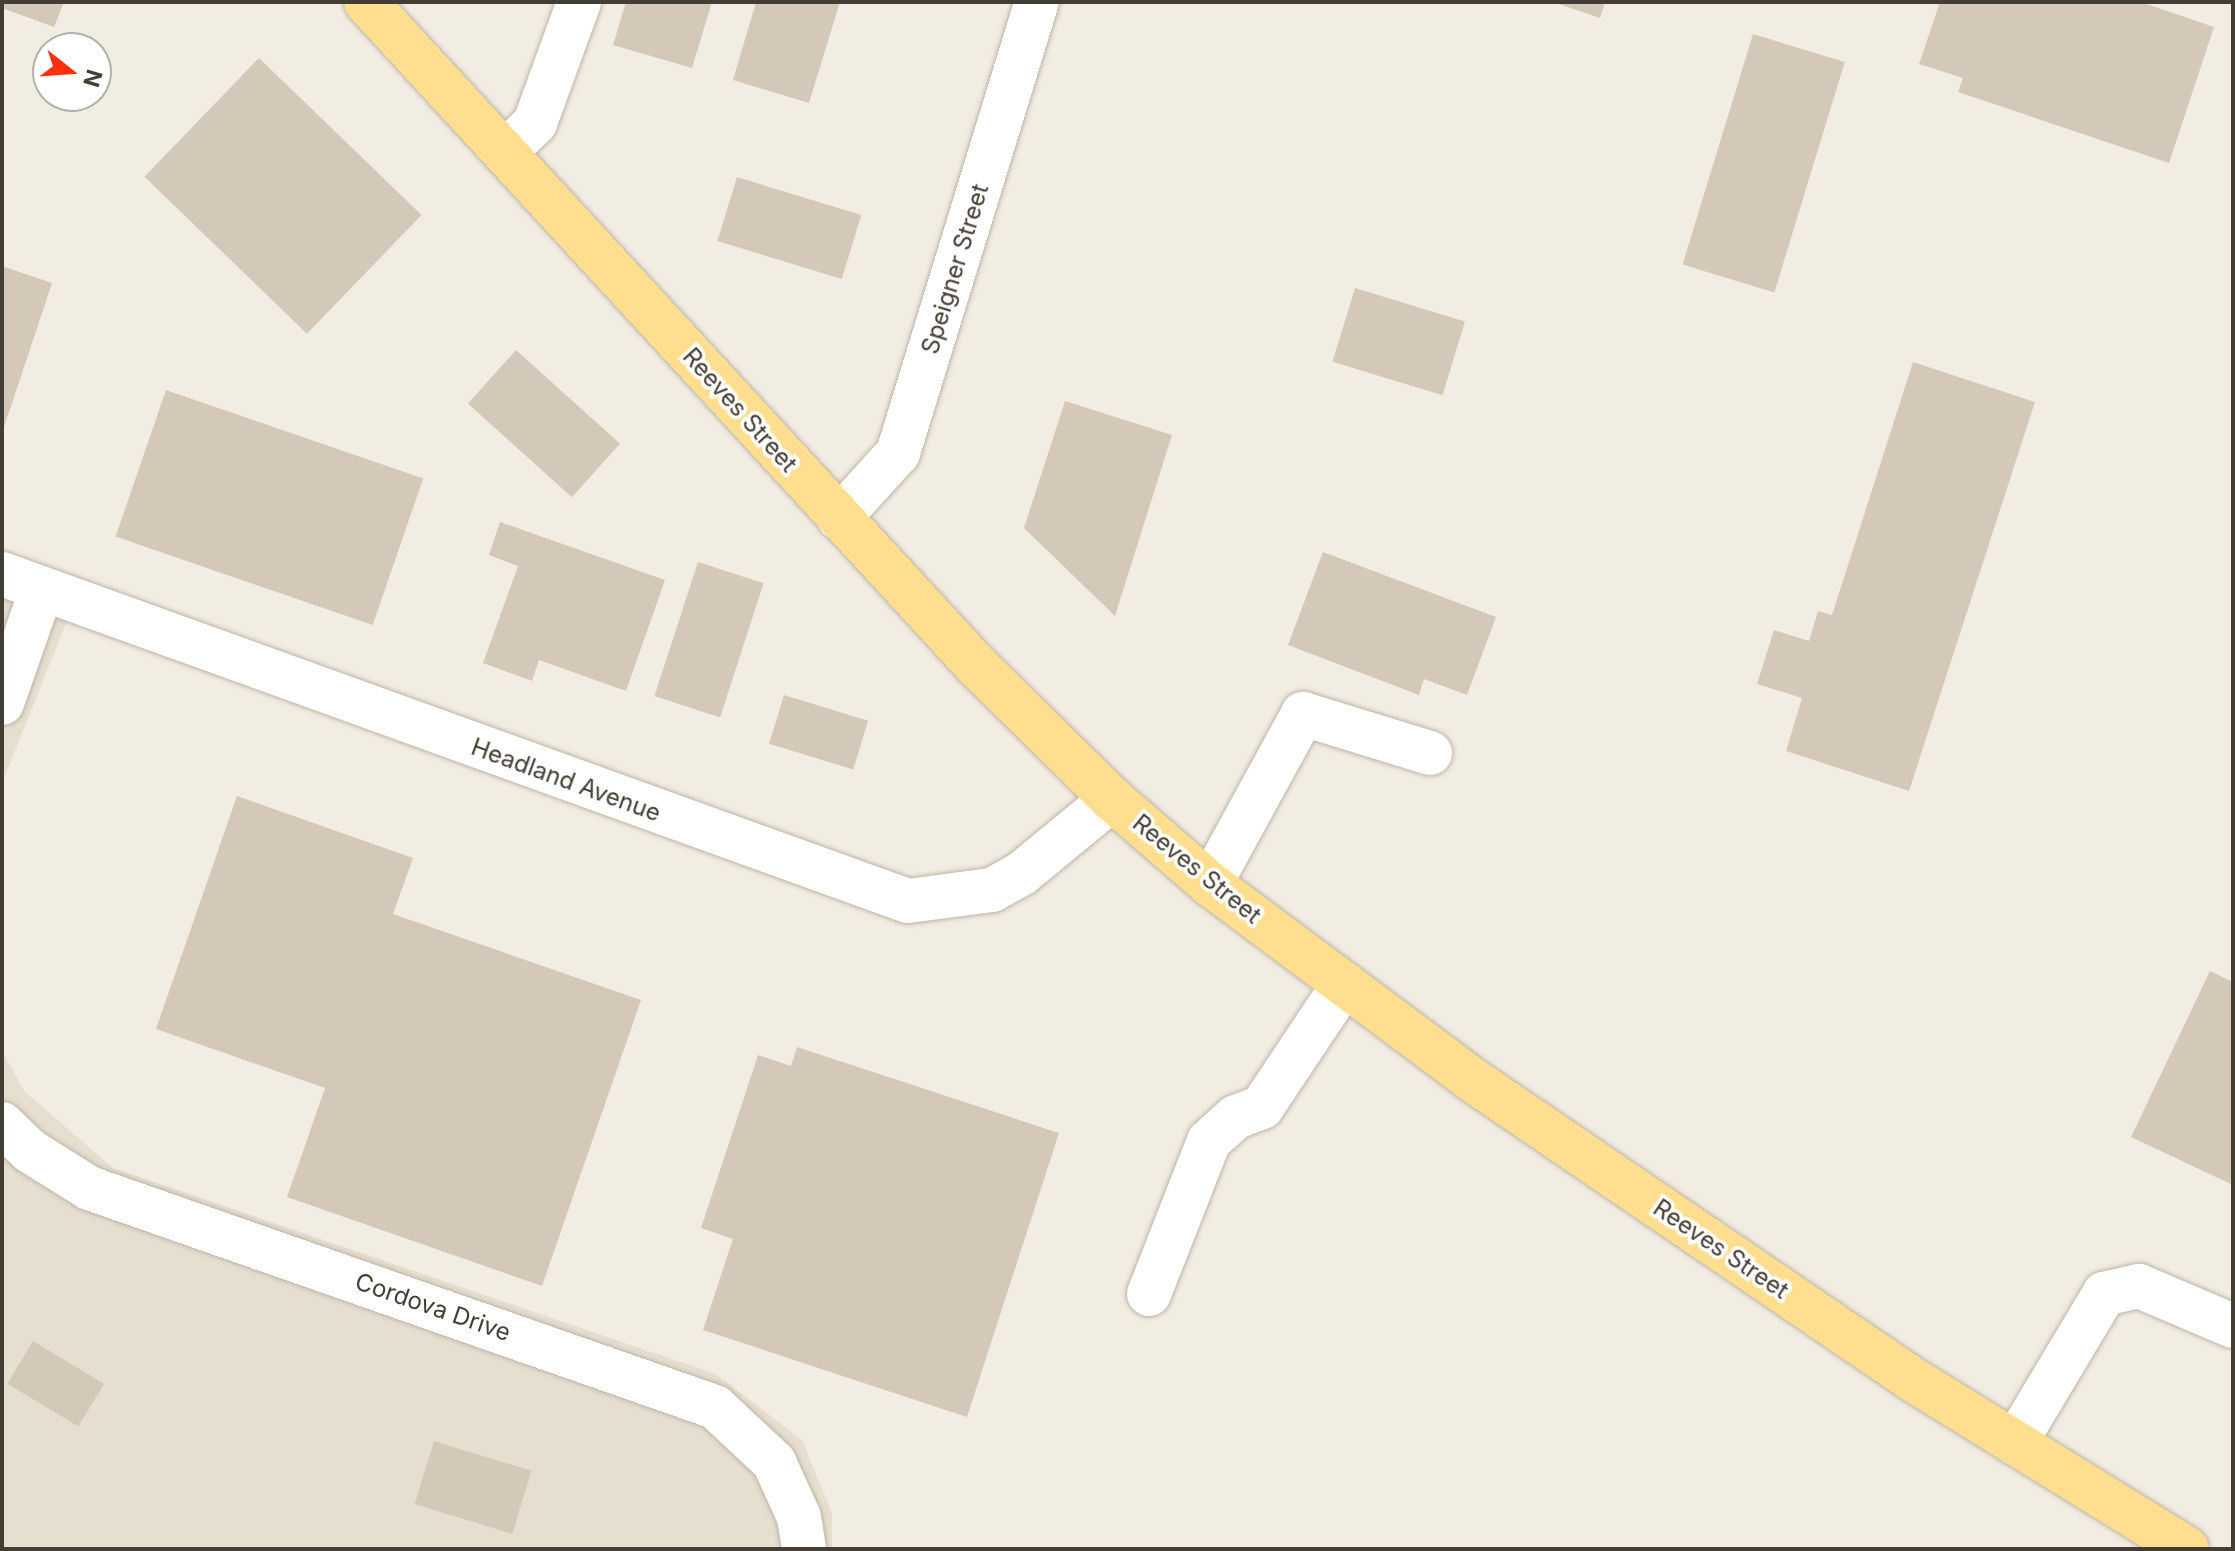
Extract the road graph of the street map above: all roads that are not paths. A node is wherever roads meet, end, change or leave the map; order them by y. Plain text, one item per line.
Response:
1 (366, 2) edge
2 (579, 2) edge
3 (1037, 2) edge
4 (505, 152) junction
5 (839, 518) junction
6 (22, 582) edge
7 (2, 703) edge
8 (1430, 753) dead end
9 (1112, 799) junction
10 (1210, 884) junction
11 (1344, 984) junction
12 (2, 1124) edge
13 (1149, 1294) dead end
14 (2233, 1326) edge
15 (2015, 1443) junction
16 (804, 1549) edge
17 (2187, 1549) edge

1 - 4 main road, Reeves Street
2 - 4 street
3 - 5 street, Speigner Street
4 - 5 main road, Reeves Street
5 - 9 main road, Reeves Street
6 - 7 street
6 - 9 street, Headland Avenue
8 - 10 street
9 - 10 main road, Reeves Street
10 - 11 main road, Reeves Street
11 - 13 street
11 - 15 main road, Reeves Street
12 - 16 street, Cordova Drive
14 - 15 street
15 - 17 main road, Reeves Street

